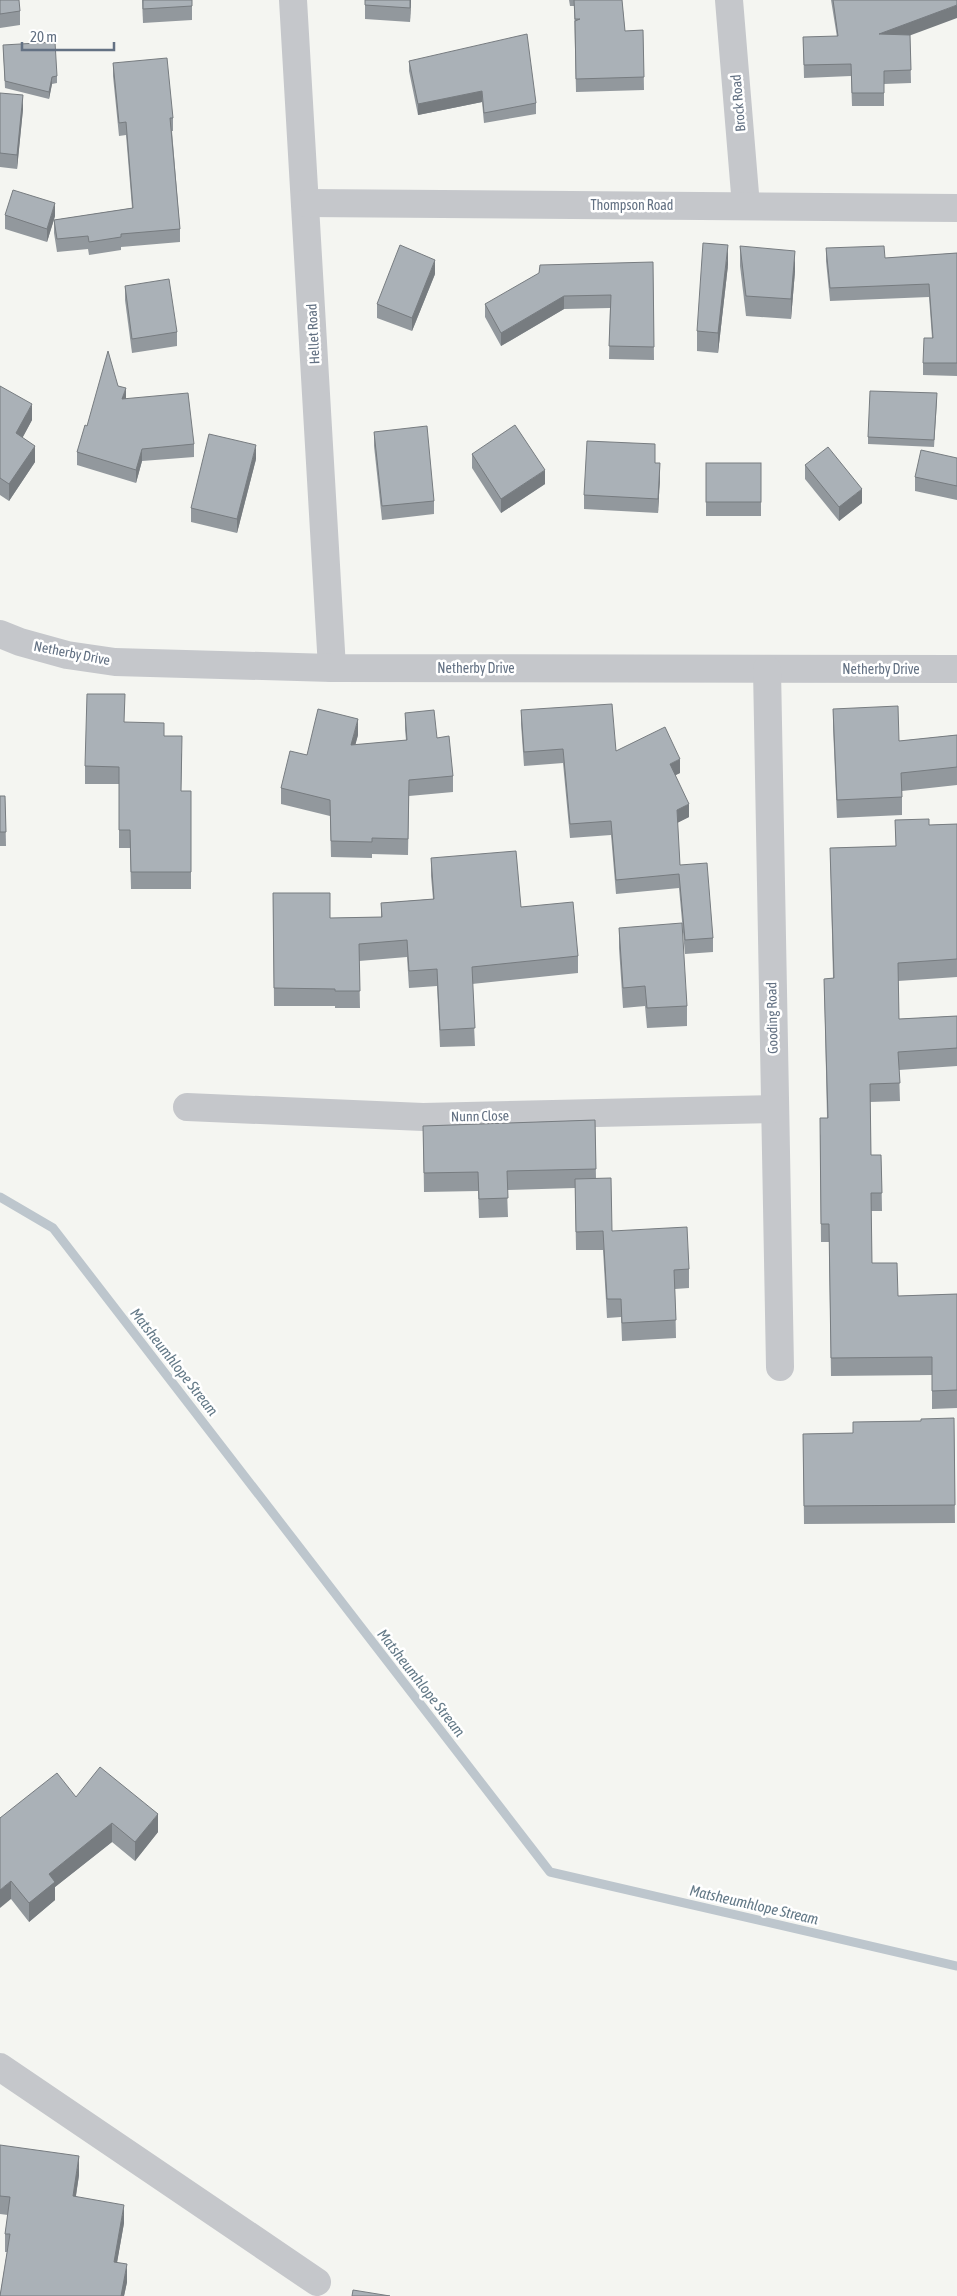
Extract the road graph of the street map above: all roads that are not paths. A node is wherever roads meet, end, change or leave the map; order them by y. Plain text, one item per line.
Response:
1 (293, 0) edge
2 (729, 0) edge
3 (306, 203) junction
4 (746, 206) junction
5 (957, 208) edge
6 (0, 634) edge
7 (332, 668) junction
8 (767, 668) junction
9 (957, 669) edge
10 (187, 1107) dead end
11 (774, 1109) junction
12 (780, 1367) dead end
13 (0, 2068) edge
14 (317, 2282) dead end

1 - 3 street, Hellet Road
2 - 4 street, Brock Road
3 - 4 street, Thompson Road
3 - 7 street, Hellet Road
4 - 5 street, Thompson Road
6 - 7 street, Netherby Drive
7 - 8 street, Netherby Drive
8 - 9 street, Netherby Drive
8 - 11 street, Gooding Road
10 - 11 street, Nunn Close
11 - 12 street, Gooding Road
13 - 14 street

